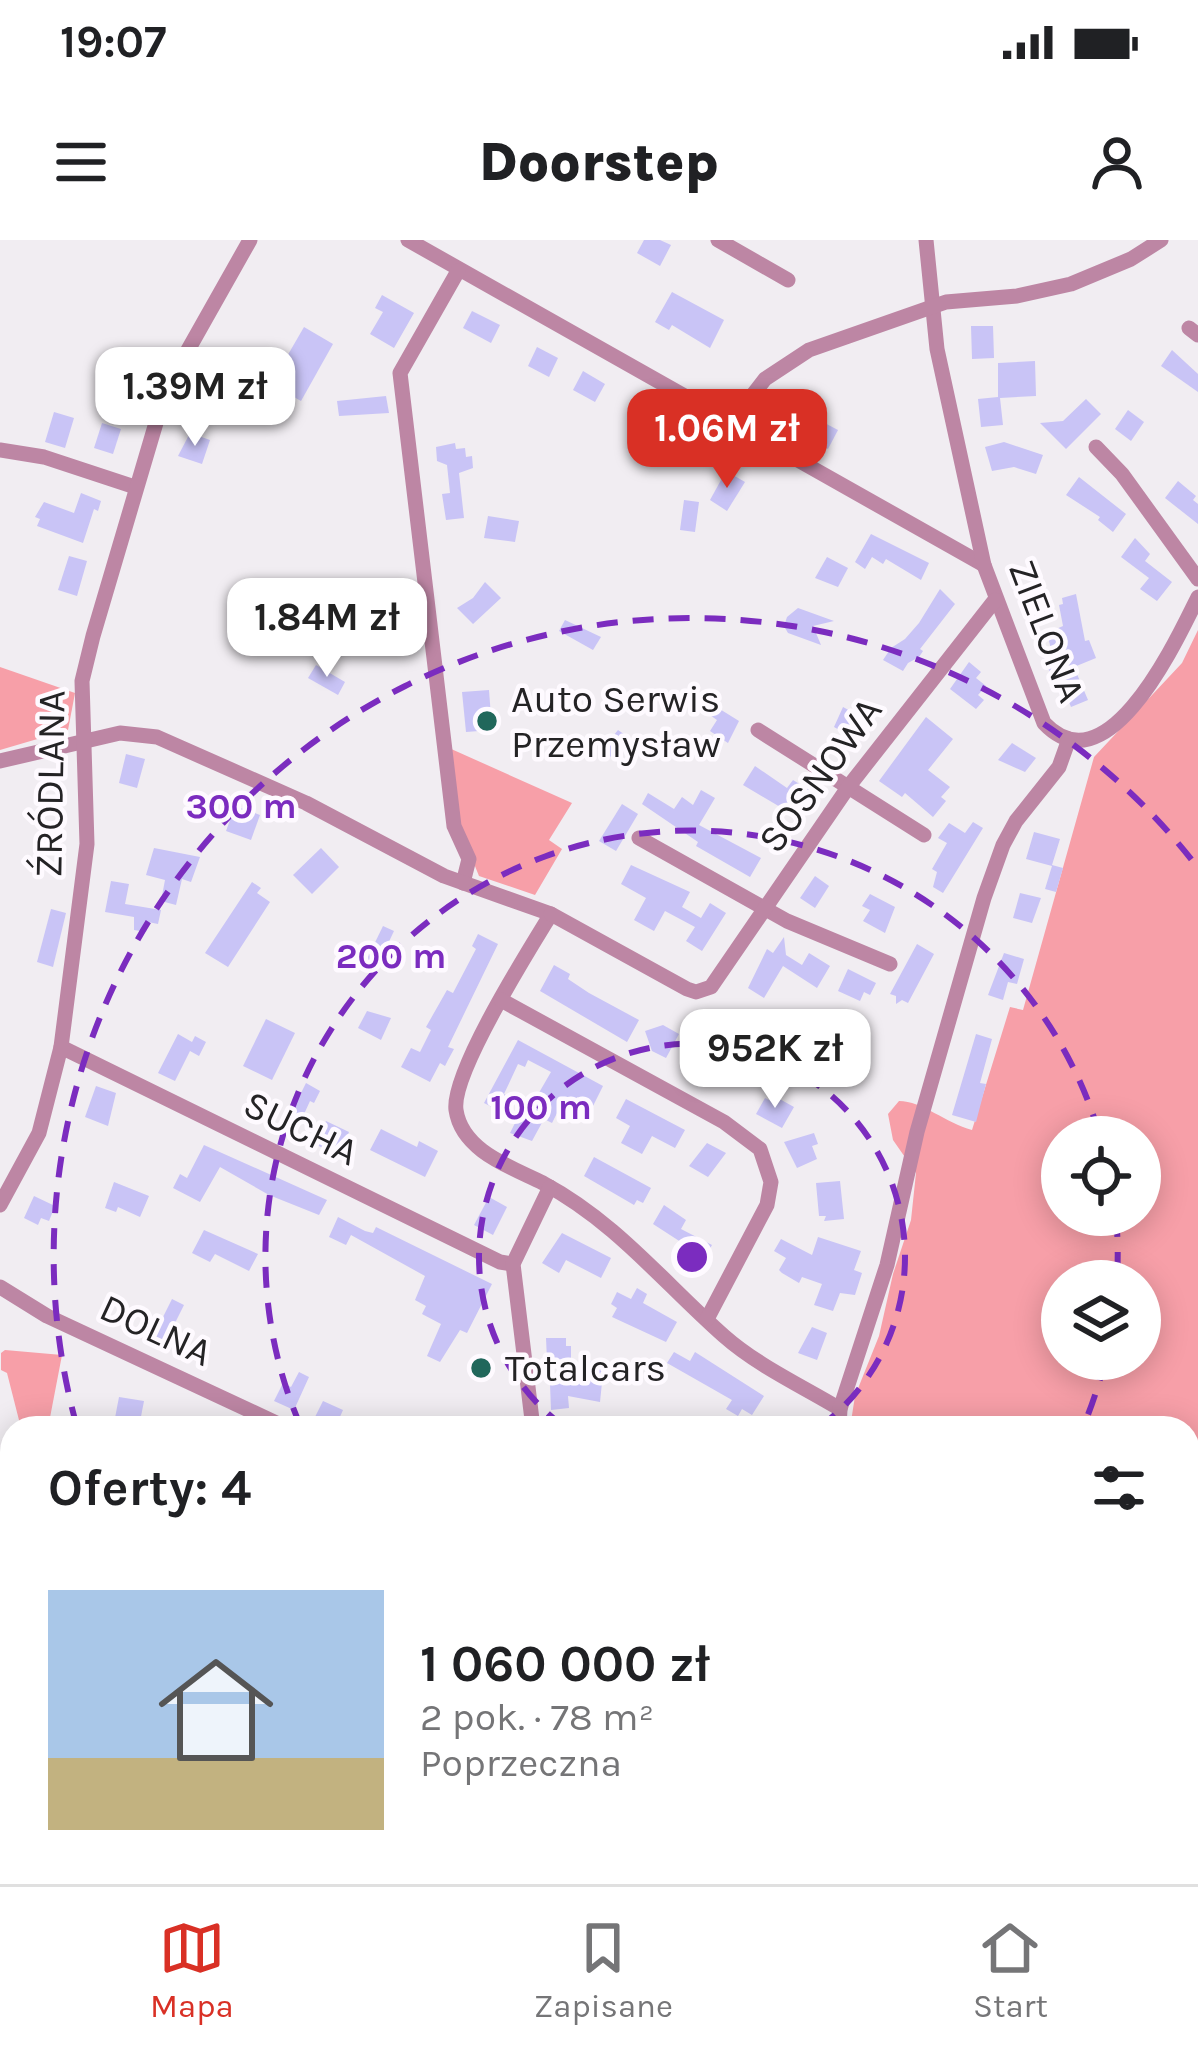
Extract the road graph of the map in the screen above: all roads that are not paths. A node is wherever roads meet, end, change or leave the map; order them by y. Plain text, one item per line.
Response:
1 (250, 240) edge
2 (409, 240) edge
3 (718, 240) edge
4 (926, 240) edge
5 (1161, 240) edge
6 (458, 271) junction
7 (788, 280) dead end
8 (931, 306) junction
9 (731, 423) junction
10 (1096, 448) dead end
11 (0, 450) edge
12 (135, 487) junction
13 (984, 565) junction
14 (1198, 579) edge
15 (1198, 597) edge
16 (995, 601) junction
17 (758, 730) dead end
18 (1069, 739) junction
19 (81, 740) junction
20 (0, 761) edge
21 (848, 786) junction
22 (924, 835) dead end
23 (639, 838) dead end
24 (463, 883) junction
25 (765, 909) junction
26 (551, 914) junction
27 (890, 964) dead end
28 (501, 1000) junction
29 (61, 1048) junction
30 (550, 1187) junction
31 (0, 1205) edge
32 (513, 1264) junction
33 (0, 1287) edge
34 (707, 1319) junction
35 (841, 1409) junction
36 (261, 1416) edge
37 (532, 1416) edge
38 (840, 1416) edge

1 - 12 street, ŹRÓDLANA
2 - 6 street
3 - 7 street
4 - 8 street, ZIELONA
5 - 8 street
6 - 9 street
6 - 24 street
8 - 9 street
8 - 13 street, ZIELONA
9 - 13 street
10 - 14 street
11 - 12 street
12 - 19 street, ŹRÓDLANA
13 - 16 street, ZIELONA
15 - 18 street
16 - 18 street, ZIELONA
16 - 21 street, SOSNOWA
17 - 21 street
18 - 35 street, ZIELONA
19 - 20 street
19 - 24 street
19 - 29 street, ŹRÓDLANA
21 - 22 street
21 - 25 street, SOSNOWA
23 - 25 street
24 - 26 street
25 - 26 street, SOSNOWA
25 - 27 street
26 - 28 street
28 - 30 street
28 - 34 street
29 - 31 street, ŹRÓDLANA
29 - 32 street, SUCHA
30 - 32 street
30 - 34 street
32 - 37 street
33 - 36 street, DOLNA
34 - 35 street
35 - 38 street, ZIELONA

